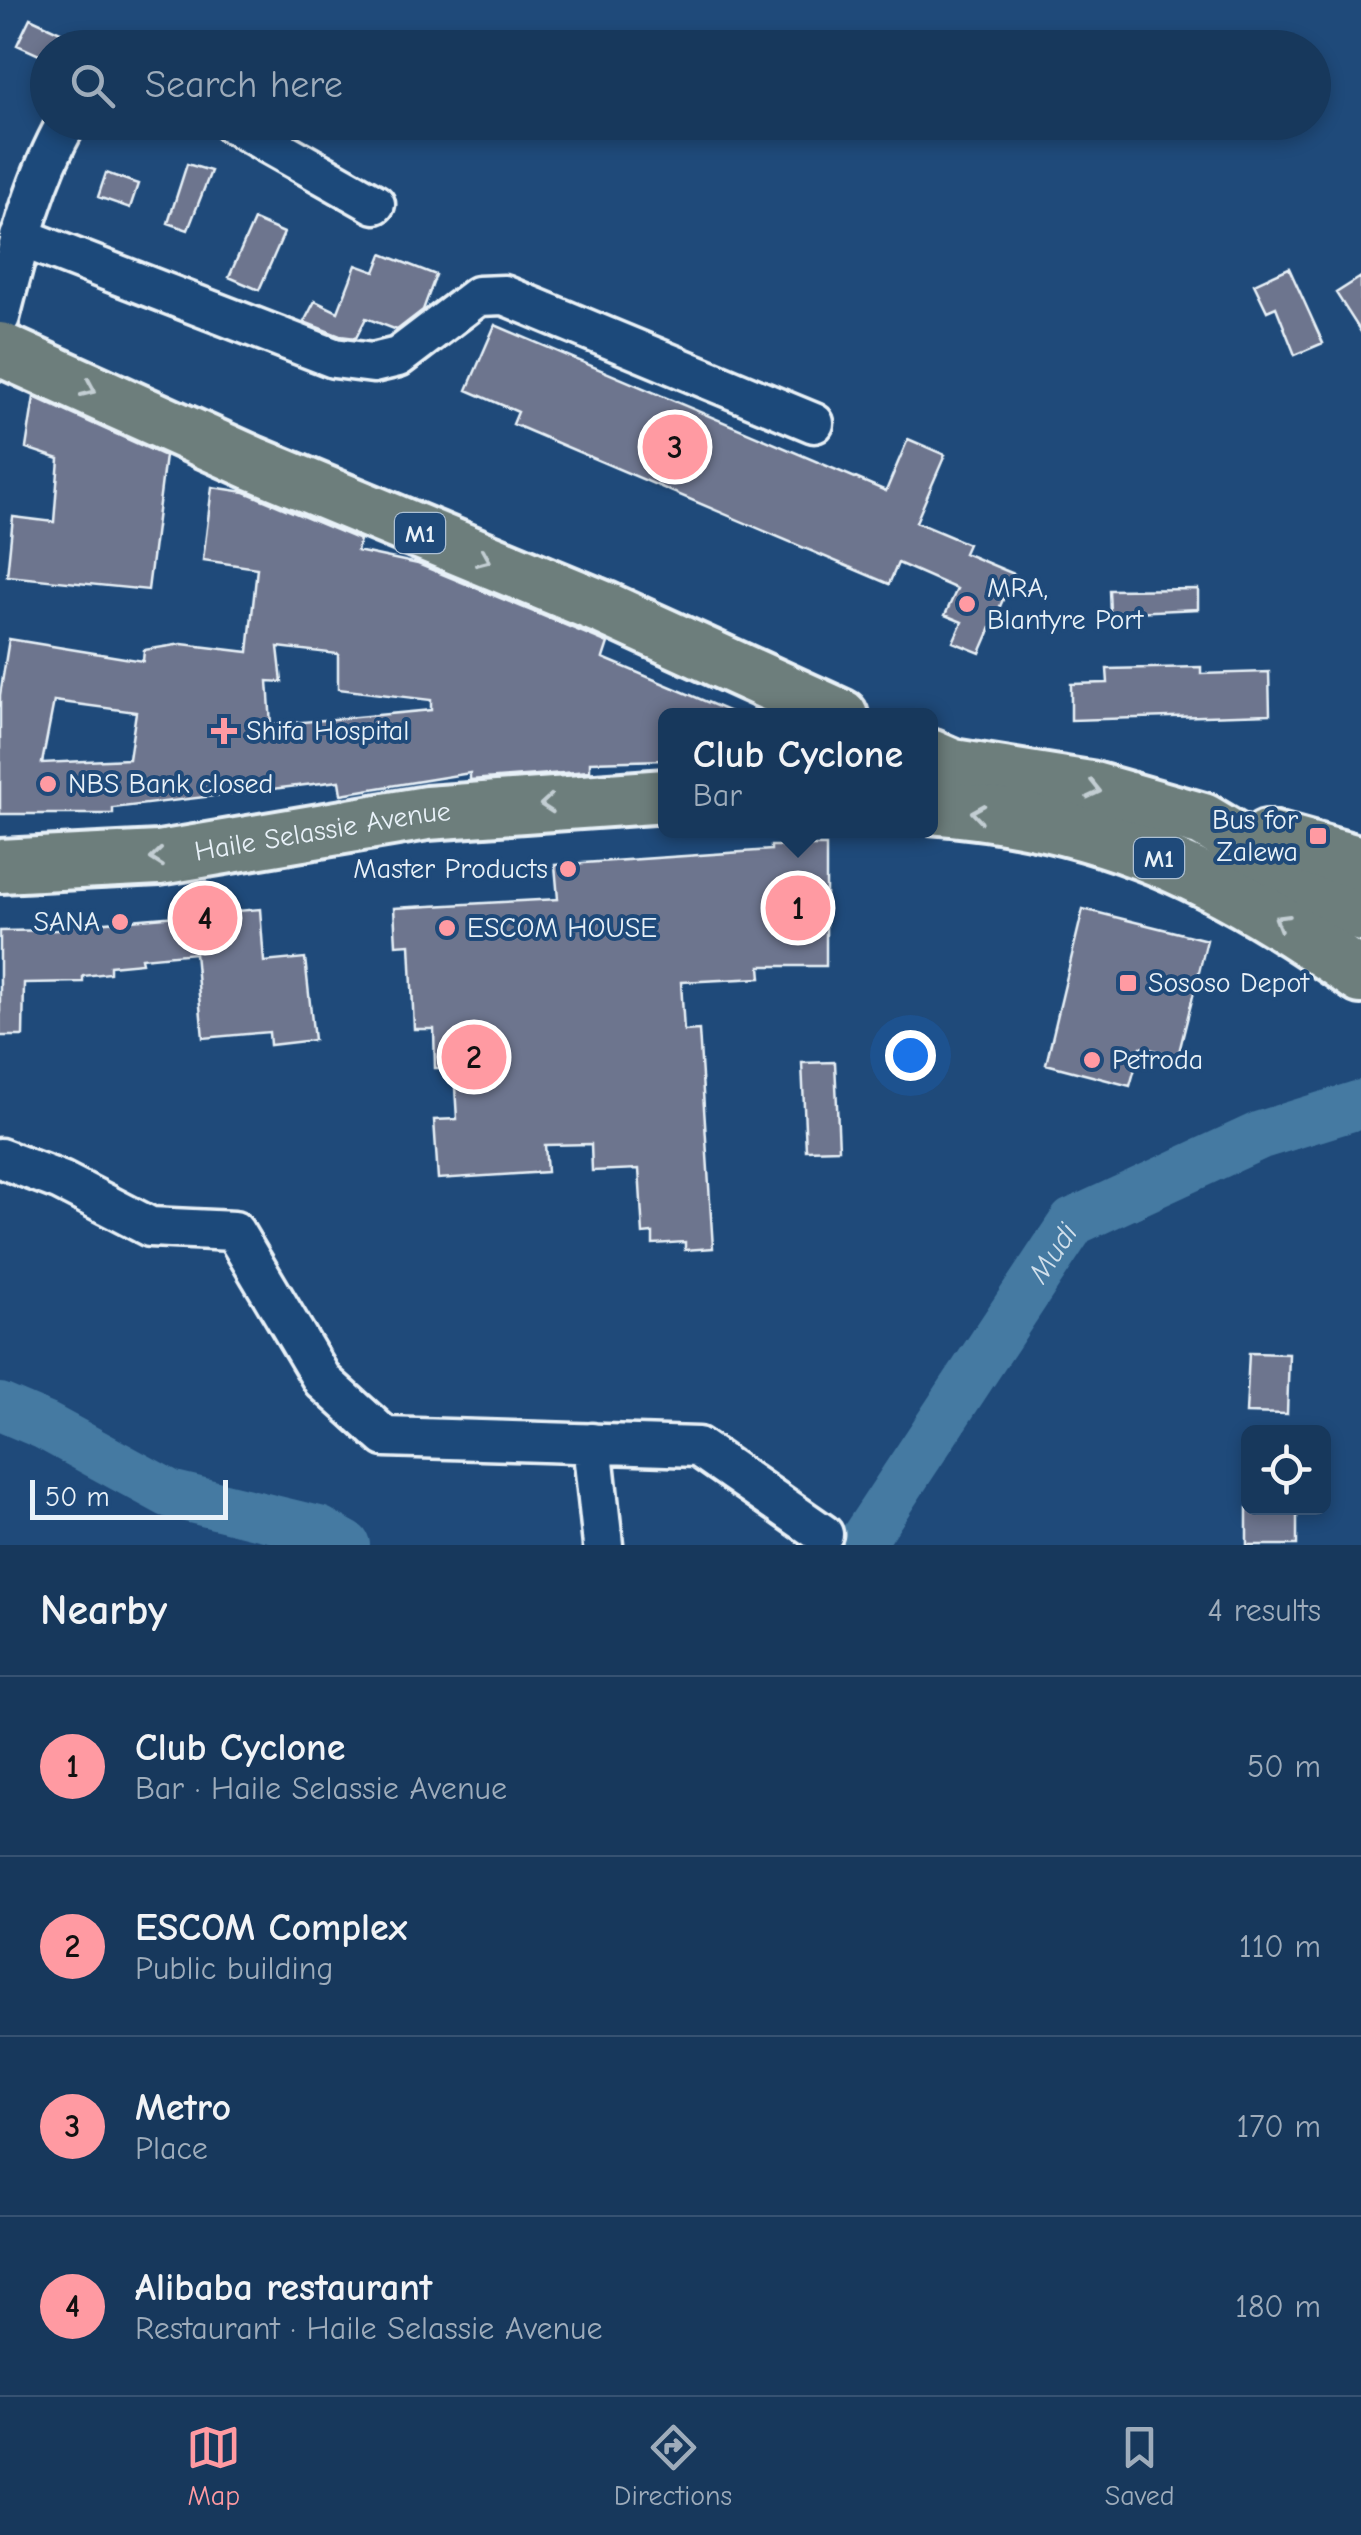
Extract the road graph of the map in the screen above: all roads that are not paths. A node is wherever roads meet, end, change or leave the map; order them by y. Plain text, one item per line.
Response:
1 (57, 140) edge
2 (262, 140) edge
3 (375, 204) dead end
4 (20, 237) junction
5 (0, 318) edge
6 (0, 349) edge
7 (814, 423) dead end
8 (823, 708) edge
9 (938, 760) edge
10 (655, 796) edge
11 (938, 808) edge
12 (1203, 820) junction
13 (1361, 863) edge
14 (0, 866) edge
15 (1361, 915) edge
16 (1361, 977) edge
17 (0, 1158) edge
18 (592, 1443) junction
19 (823, 1534) dead end
20 (603, 1545) edge

1 - 4 street
2 - 3 street
4 - 5 street
4 - 7 street
6 -> 8 highway, M1
9 -> 12 highway, M1
10 -> 14 highway, Haile Selassie Avenue
16 -> 11 highway, M1
12 - 13 highway
12 - 15 highway, M1
17 - 18 street
18 - 19 street
18 - 20 street

